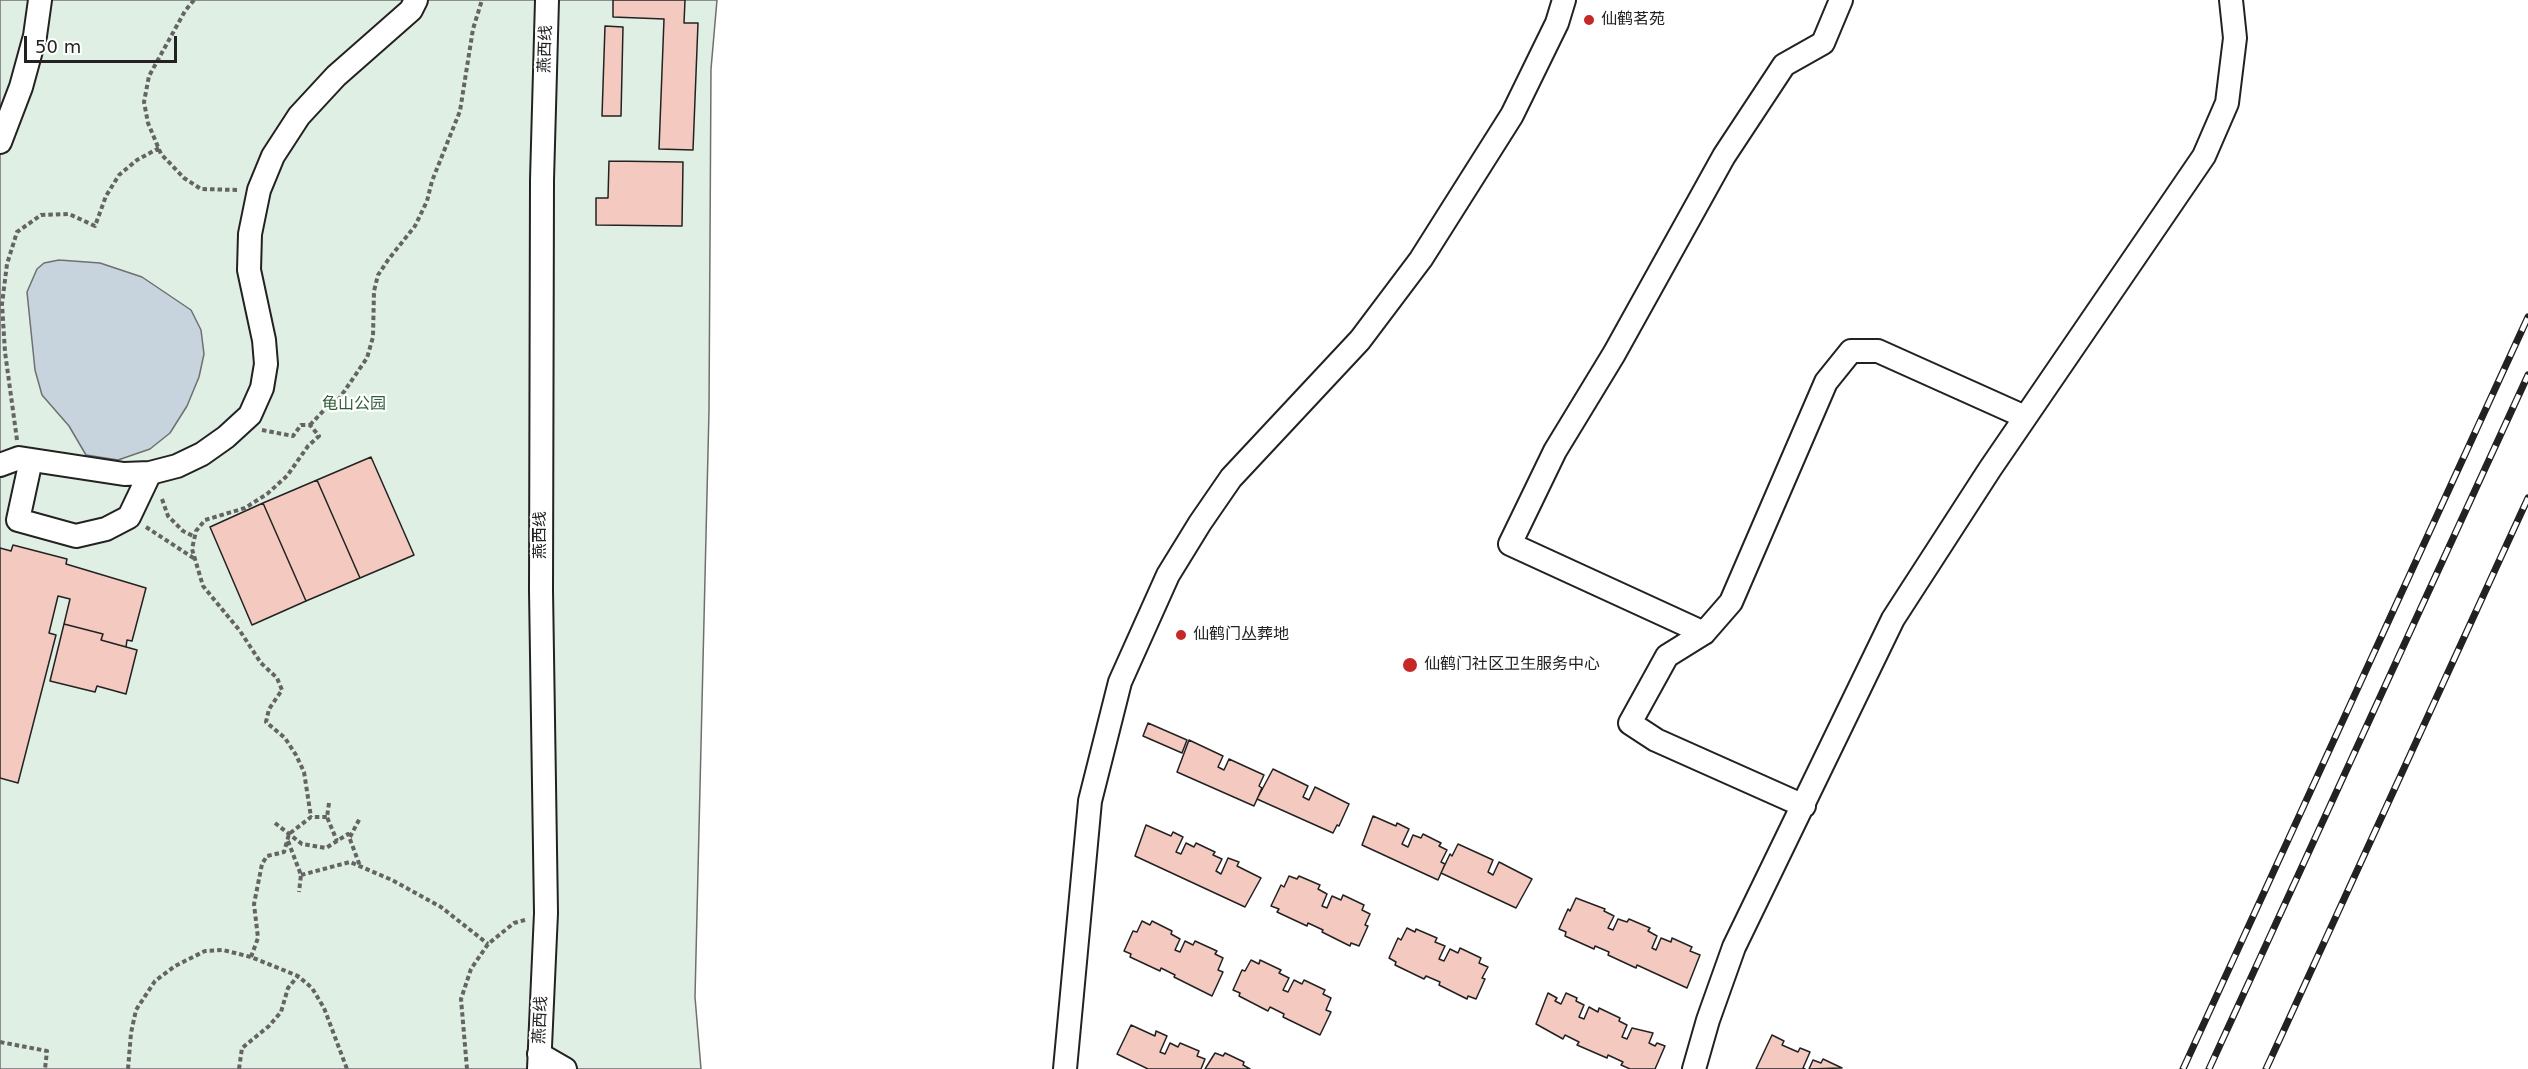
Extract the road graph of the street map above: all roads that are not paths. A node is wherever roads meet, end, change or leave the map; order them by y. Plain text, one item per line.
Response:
1 (40, 0) edge
2 (416, 0) edge
3 (548, 0) edge
4 (1564, 0) edge
5 (1841, 0) edge
6 (2231, 0) edge
7 (0, 142) edge
8 (2025, 417) junction
9 (17, 461) edge
10 (149, 477) junction
11 (1704, 633) junction
12 (1804, 806) junction
13 (539, 1062) edge
14 (565, 1069) edge
15 (1065, 1069) edge
16 (1694, 1069) edge

1 - 7 street
2 - 10 street
3 - 13 street, 燕西线
4 - 15 street
5 - 11 street
6 - 8 street
8 - 11 street
8 - 12 street
9 - 10 street
9 - 10 street
11 - 12 street
12 - 16 street
13 - 14 street

